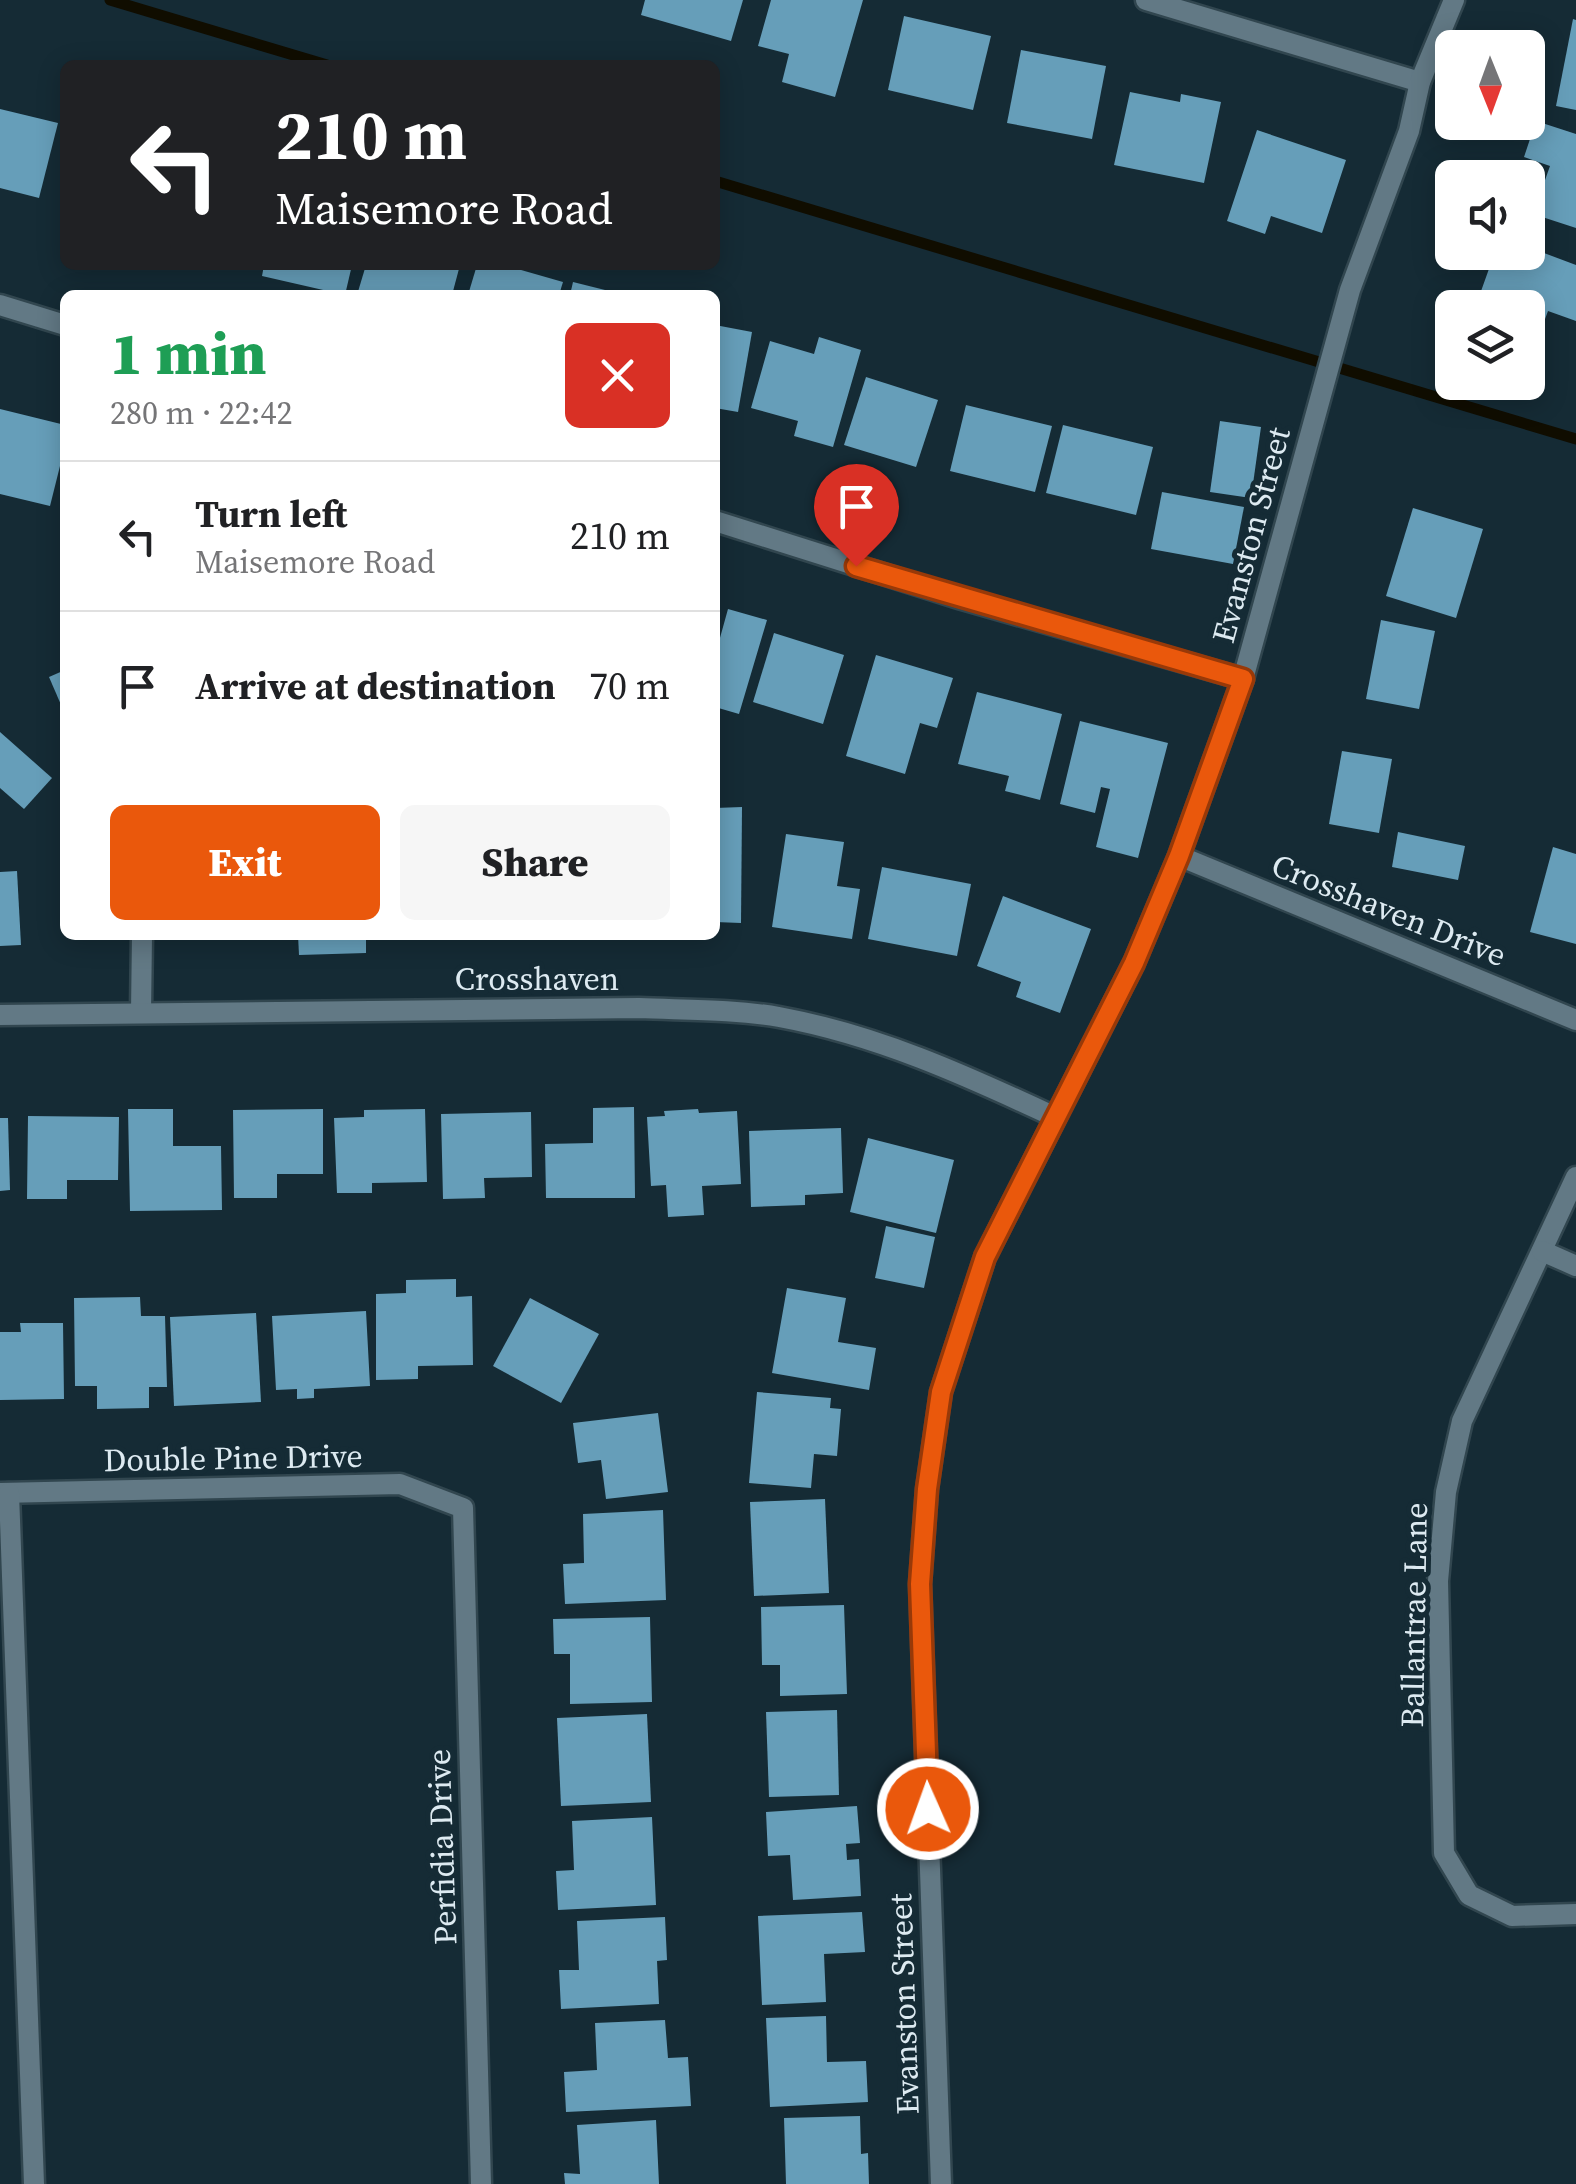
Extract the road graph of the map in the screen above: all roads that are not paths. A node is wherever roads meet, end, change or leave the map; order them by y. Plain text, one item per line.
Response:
1 (1146, 0) edge
2 (1454, 0) edge
3 (1420, 82) junction
4 (0, 305) edge
5 (60, 323) edge
6 (720, 522) edge
7 (1243, 679) junction
8 (1179, 856) junction
9 (142, 940) edge
10 (141, 1012) junction
11 (0, 1015) edge
12 (1576, 1020) edge
13 (1055, 1117) junction
14 (1576, 1176) edge
15 (1542, 1251) junction
16 (1576, 1266) edge
17 (5, 1494) edge
18 (463, 1508) joint
19 (1576, 1914) edge
20 (34, 2184) edge
21 (481, 2184) edge
22 (940, 2184) edge

1 - 3 street
2 - 3 street, Evanston Street
3 - 7 street, Evanston Street
4 - 5 street
6 - 7 street
7 - 8 street, Evanston Street
8 - 12 street, Crosshaven Drive
8 - 13 street, Evanston Street
9 - 10 street
10 - 11 street, Crosshaven
10 - 13 street, Crosshaven
13 - 22 street, Evanston Street
14 - 15 street, Ballantrae Lane
15 - 16 street
15 - 19 street, Ballantrae Lane
17 - 18 street, Double Pine Drive
17 - 20 street
18 - 21 street, Perfidia Drive

